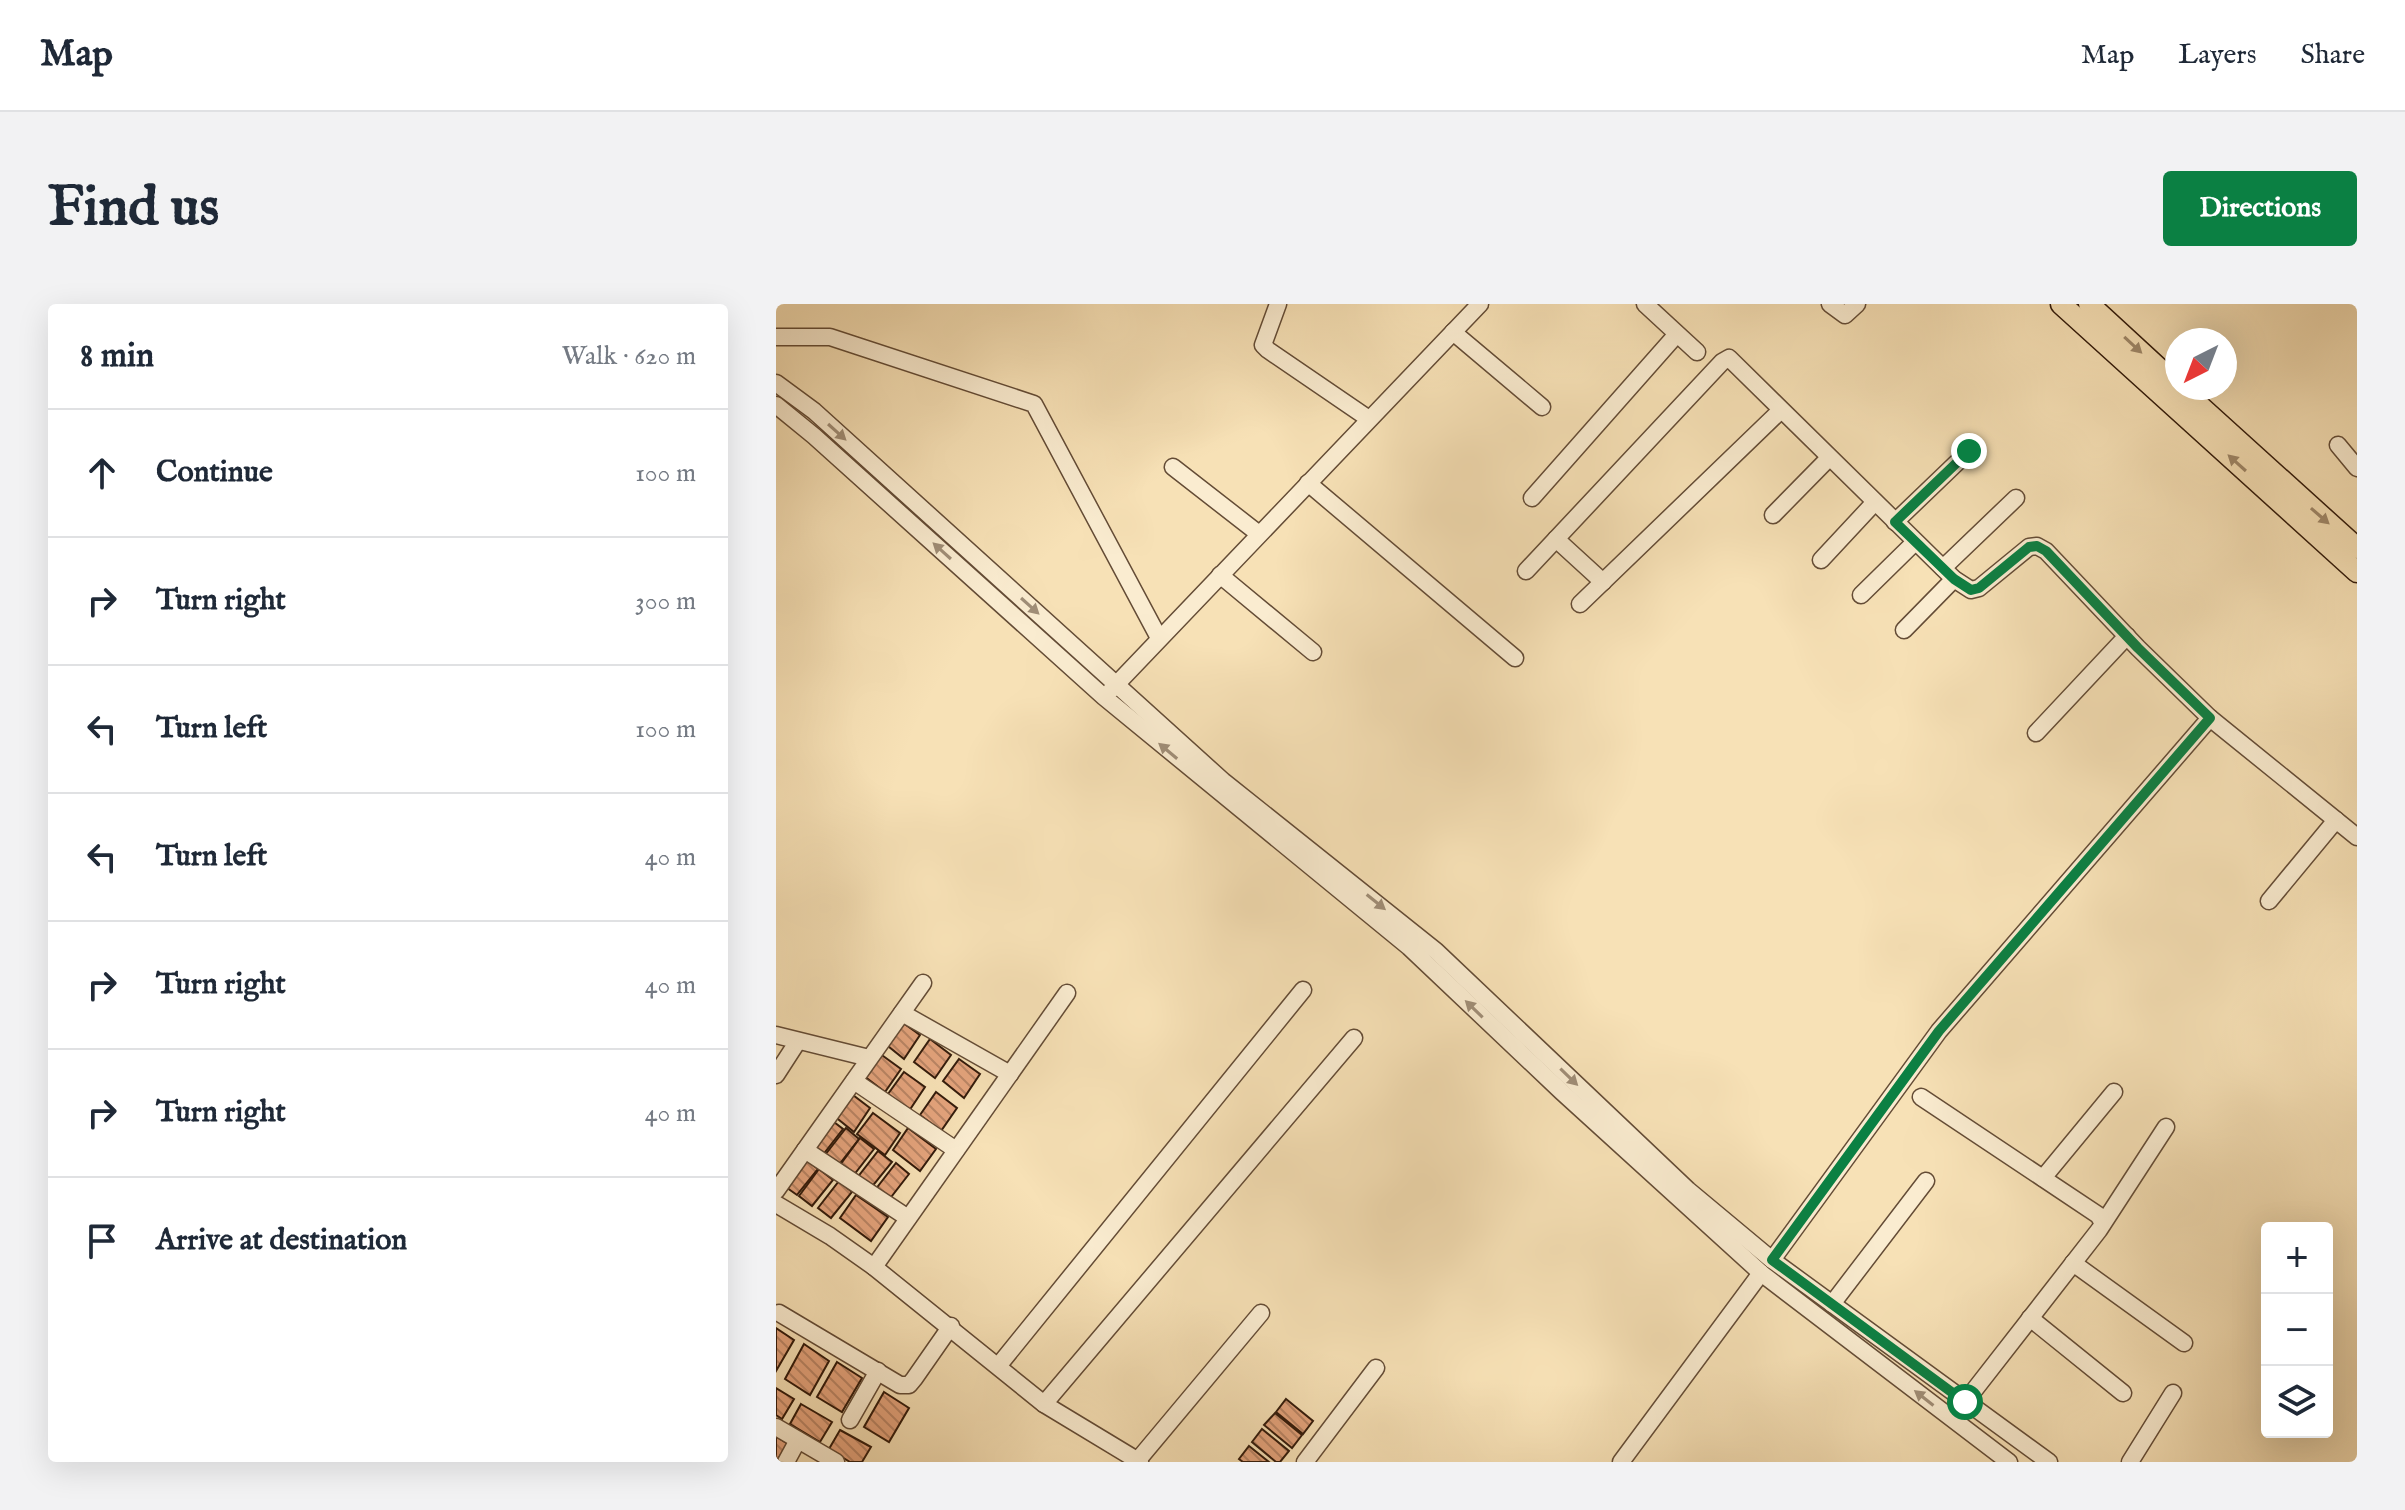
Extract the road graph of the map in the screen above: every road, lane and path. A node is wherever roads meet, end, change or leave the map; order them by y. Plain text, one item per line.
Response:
1 (1278, 304) edge
2 (1480, 304) edge
3 (1645, 304) edge
4 (1830, 304) edge
5 (1857, 304) edge
6 (2061, 304) edge
7 (2089, 304) edge
8 (1453, 332) junction
9 (1677, 334) junction
10 (776, 337) edge
11 (1697, 352) dead end
12 (2165, 375) edge
13 (776, 383) edge
14 (2191, 400) edge
15 (776, 405) edge
16 (1542, 407) dead end
17 (1780, 411) junction
18 (1369, 419) junction
19 (2338, 445) dead end
20 (1969, 451) dead end
21 (1829, 458) junction
22 (1173, 467) dead end
23 (2357, 468) edge
24 (1308, 483) junction
25 (1532, 498) dead end
26 (2016, 498) dead end
27 (1875, 502) junction
28 (2291, 502) junction
29 (1773, 515) dead end
30 (1895, 522) junction
31 (1259, 534) junction
32 (1556, 539) junction
33 (1915, 542) junction
34 (2357, 548) edge
35 (1821, 560) dead end
36 (1526, 571) dead end
37 (2357, 572) edge
38 (1948, 574) junction
39 (1220, 575) junction
40 (1603, 582) junction
41 (1861, 595) dead end
42 (1580, 604) dead end
43 (1904, 630) dead end
44 (2127, 636) junction
45 (1159, 638) junction
46 (1313, 652) dead end
47 (1515, 658) dead end
48 (1110, 691) junction
49 (2210, 718) junction
50 (2036, 733) dead end
51 (2336, 820) junction
52 (2357, 837) edge
53 (2269, 901) dead end
54 (923, 983) dead end
55 (1303, 990) dead end
56 (1067, 993) dead end
57 (902, 1013) junction
58 (776, 1035) edge
59 (1354, 1038) dead end
60 (798, 1041) junction
61 (869, 1058) junction
62 (1010, 1074) junction
63 (776, 1075) edge
64 (854, 1081) junction
65 (2114, 1092) dead end
66 (1921, 1097) dead end
67 (2166, 1127) dead end
68 (805, 1150) junction
69 (956, 1150) junction
70 (2043, 1178) junction
71 (1926, 1181) dead end
72 (776, 1191) edge
73 (776, 1204) edge
74 (908, 1218) junction
75 (2103, 1223) junction
76 (2073, 1263) junction
77 (1766, 1266) junction
78 (874, 1267) junction
79 (1832, 1304) junction
80 (779, 1313) dead end
81 (1261, 1313) dead end
82 (2030, 1318) junction
83 (951, 1326) junction
84 (2184, 1343) dead end
85 (999, 1365) junction
86 (1376, 1368) dead end
87 (878, 1371) junction
88 (2123, 1393) dead end
89 (2173, 1393) dead end
90 (1965, 1402) junction
91 (1044, 1404) junction
92 (850, 1420) dead end
93 (776, 1427) edge
94 (798, 1440) junction
95 (1139, 1461) edge
96 (786, 1462) edge
97 (836, 1462) edge
98 (1305, 1462) edge
99 (1621, 1462) edge
100 (2009, 1462) edge
101 (2049, 1462) edge
102 (2130, 1462) edge

1 - 18 street
2 - 8 street
3 - 9 street
4 - 5 street
28 -> 6 main road
7 -> 12 main road
8 - 16 street
8 - 18 street
9 - 11 street
9 - 25 street
10 - 45 street
13 -> 48 street
14 - 28 main road
48 -> 15 street
17 - 21 street
17 - 32 street
17 - 40 street
18 - 24 street
19 - 23 street
20 - 30 street
21 - 27 street
21 - 29 street
22 - 31 street
24 - 31 street
24 - 47 street
26 - 38 street
27 - 30 street
27 - 35 street
28 -> 34 main road
28 - 37 main road
30 - 33 street
31 - 39 street
32 - 36 street
32 - 40 street
33 - 38 street
33 - 41 street
38 - 43 street
38 - 44 street
39 - 45 street
39 - 46 street
40 - 42 street
44 - 49 street
44 - 50 street
45 - 48 street
48 - 77 street
49 - 51 street
49 - 77 street
51 - 52 street
51 - 53 street
54 - 57 street
55 - 85 street
56 - 62 street
57 - 61 street
57 - 62 street
58 - 60 street
59 - 91 street
60 - 61 street
60 - 63 street
61 - 64 street
62 - 69 street
64 - 68 street
64 - 69 street
65 - 70 street
66 - 70 street
67 - 75 street
68 - 72 street
68 - 74 street
69 - 74 street
70 - 75 street
71 - 79 street
73 - 78 street
74 - 78 street
75 - 76 street
76 - 82 street
76 - 84 street
77 - 79 street
77 - 99 street
100 -> 77 street
78 - 83 street
79 - 90 street
80 - 87 street
81 - 95 street
82 - 88 street
82 - 90 street
83 - 85 street
83 - 87 street
85 - 91 street
86 - 98 street
87 - 92 street
89 - 102 street
90 - 101 street
91 - 95 street
93 - 94 street
94 - 96 street
94 - 97 street

